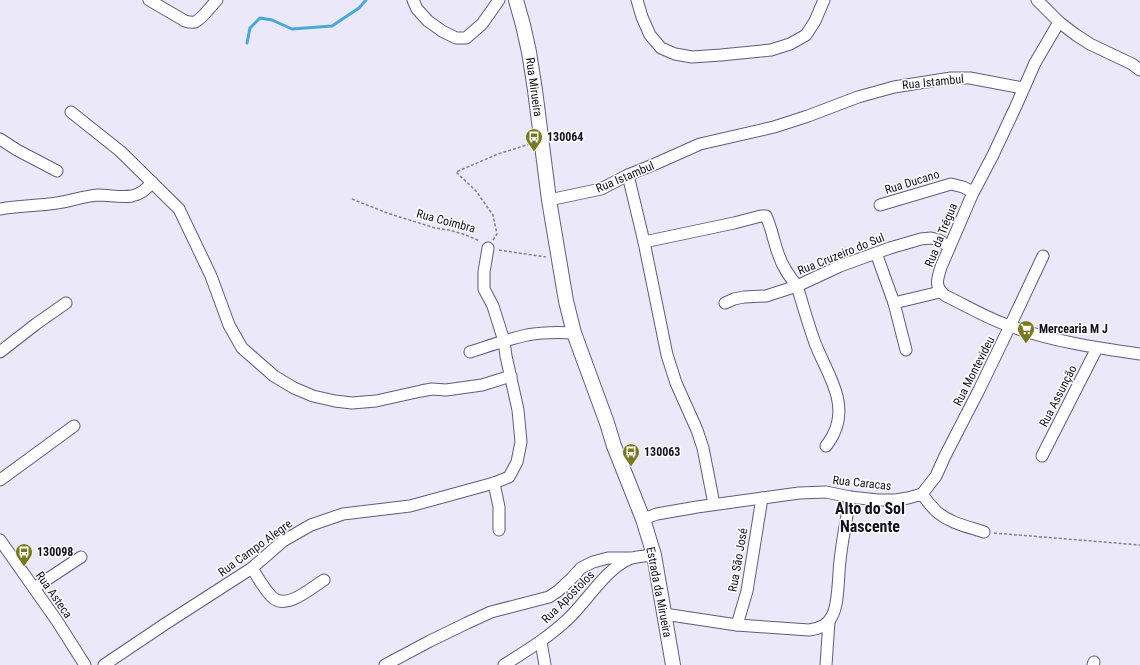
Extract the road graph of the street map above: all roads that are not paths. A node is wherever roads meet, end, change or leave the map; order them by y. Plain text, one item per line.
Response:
1 (149, 0) edge
2 (217, 0) edge
3 (413, 0) edge
4 (499, 0) edge
5 (516, 0) edge
6 (637, 0) edge
7 (824, 0) edge
8 (1037, 0) edge
9 (1059, 22) junction
10 (1137, 64) edge
11 (1023, 88) junction
12 (71, 112) dead end
13 (0, 139) edge
14 (57, 172) dead end
15 (628, 175) junction
16 (152, 182) junction
17 (973, 192) junction
18 (549, 200) junction
19 (880, 205) dead end
20 (0, 209) edge
21 (644, 242) junction
22 (949, 247) junction
23 (488, 248) road end
24 (876, 253) junction
25 (1043, 256) dead end
26 (797, 286) junction
27 (940, 292) junction
28 (66, 303) dead end
29 (725, 303) dead end
30 (894, 303) junction
31 (1010, 326) junction
32 (574, 333) junction
33 (504, 341) junction
34 (1097, 348) junction
35 (906, 350) dead end
36 (0, 352) edge
37 (470, 352) dead end
38 (1140, 354) edge
39 (511, 376) junction
40 (74, 426) dead end
41 (826, 446) dead end
42 (1042, 456) dead end
43 (0, 480) edge
44 (494, 483) junction
45 (922, 494) junction
46 (850, 497) junction
47 (762, 498) junction
48 (714, 504) junction
49 (643, 519) junction
50 (499, 530) dead end
51 (984, 532) road end
52 (0, 540) edge
53 (654, 555) junction
54 (81, 557) dead end
55 (630, 558) junction
56 (252, 568) junction
57 (324, 580) dead end
58 (34, 588) junction
59 (664, 614) junction
60 (829, 621) junction
61 (737, 625) junction
62 (540, 642) junction
63 (86, 665) edge
64 (104, 665) edge
65 (385, 665) edge
66 (504, 665) edge
67 (545, 665) edge
68 (673, 665) edge
69 (826, 665) edge

1 - 2 street
3 - 4 street
5 - 18 main road, Rua Mirueira
6 - 7 street
8 - 9 street
9 - 10 street
9 - 11 street, Rua da Trégua
11 - 15 street, Rua Istambul
11 - 17 street, Rua da Trégua
12 - 16 street
13 - 14 street
15 - 18 street, Rua Istambul
15 - 21 street
16 - 20 street
16 - 39 street
17 - 19 street, Rua Ducano
17 - 22 street, Rua da Trégua
18 - 32 main road
21 - 26 street, Rua Cruzeiro do Sul
21 - 48 street
22 - 24 street, Rua Cruzeiro do Sul
22 - 27 street, Rua da Trégua
23 - 33 street
24 - 26 street, Rua Cruzeiro do Sul
24 - 30 street
25 - 31 street, Rua Montevideu
26 - 29 street
26 - 41 street
27 - 30 street
27 - 31 street
28 - 36 street
30 - 35 street
31 - 34 street
31 - 45 street, Rua Montevideu
32 - 33 street
32 - 49 main road
33 - 37 street
33 - 39 street
34 - 38 street
34 - 42 street, Rua Assunção
39 - 44 street, Rua Campo Alegre
40 - 43 street
44 - 50 street
44 - 56 street, Rua Campo Alegre
45 - 46 street, Rua Caracas
45 - 51 street
46 - 47 street, Rua Caracas
46 - 60 street
47 - 48 street, Rua Caracas
47 - 61 street, Rua São José
48 - 49 street, Rua Caracas
49 - 53 main road, Estrada da Mirueira
52 - 58 street, Rua Asteca
53 - 55 street, Rua Apóstolos
53 - 59 main road, Estrada da Mirueira
54 - 58 street
55 - 62 street, Rua Apóstolos
55 - 65 street
56 - 57 street
56 - 64 street, Rua Campo Alegre
58 - 63 street, Rua Asteca
59 - 61 street
59 - 68 main road, Estrada da Mirueira
60 - 61 street
60 - 69 street
62 - 66 street, Rua Apóstolos
62 - 67 street

